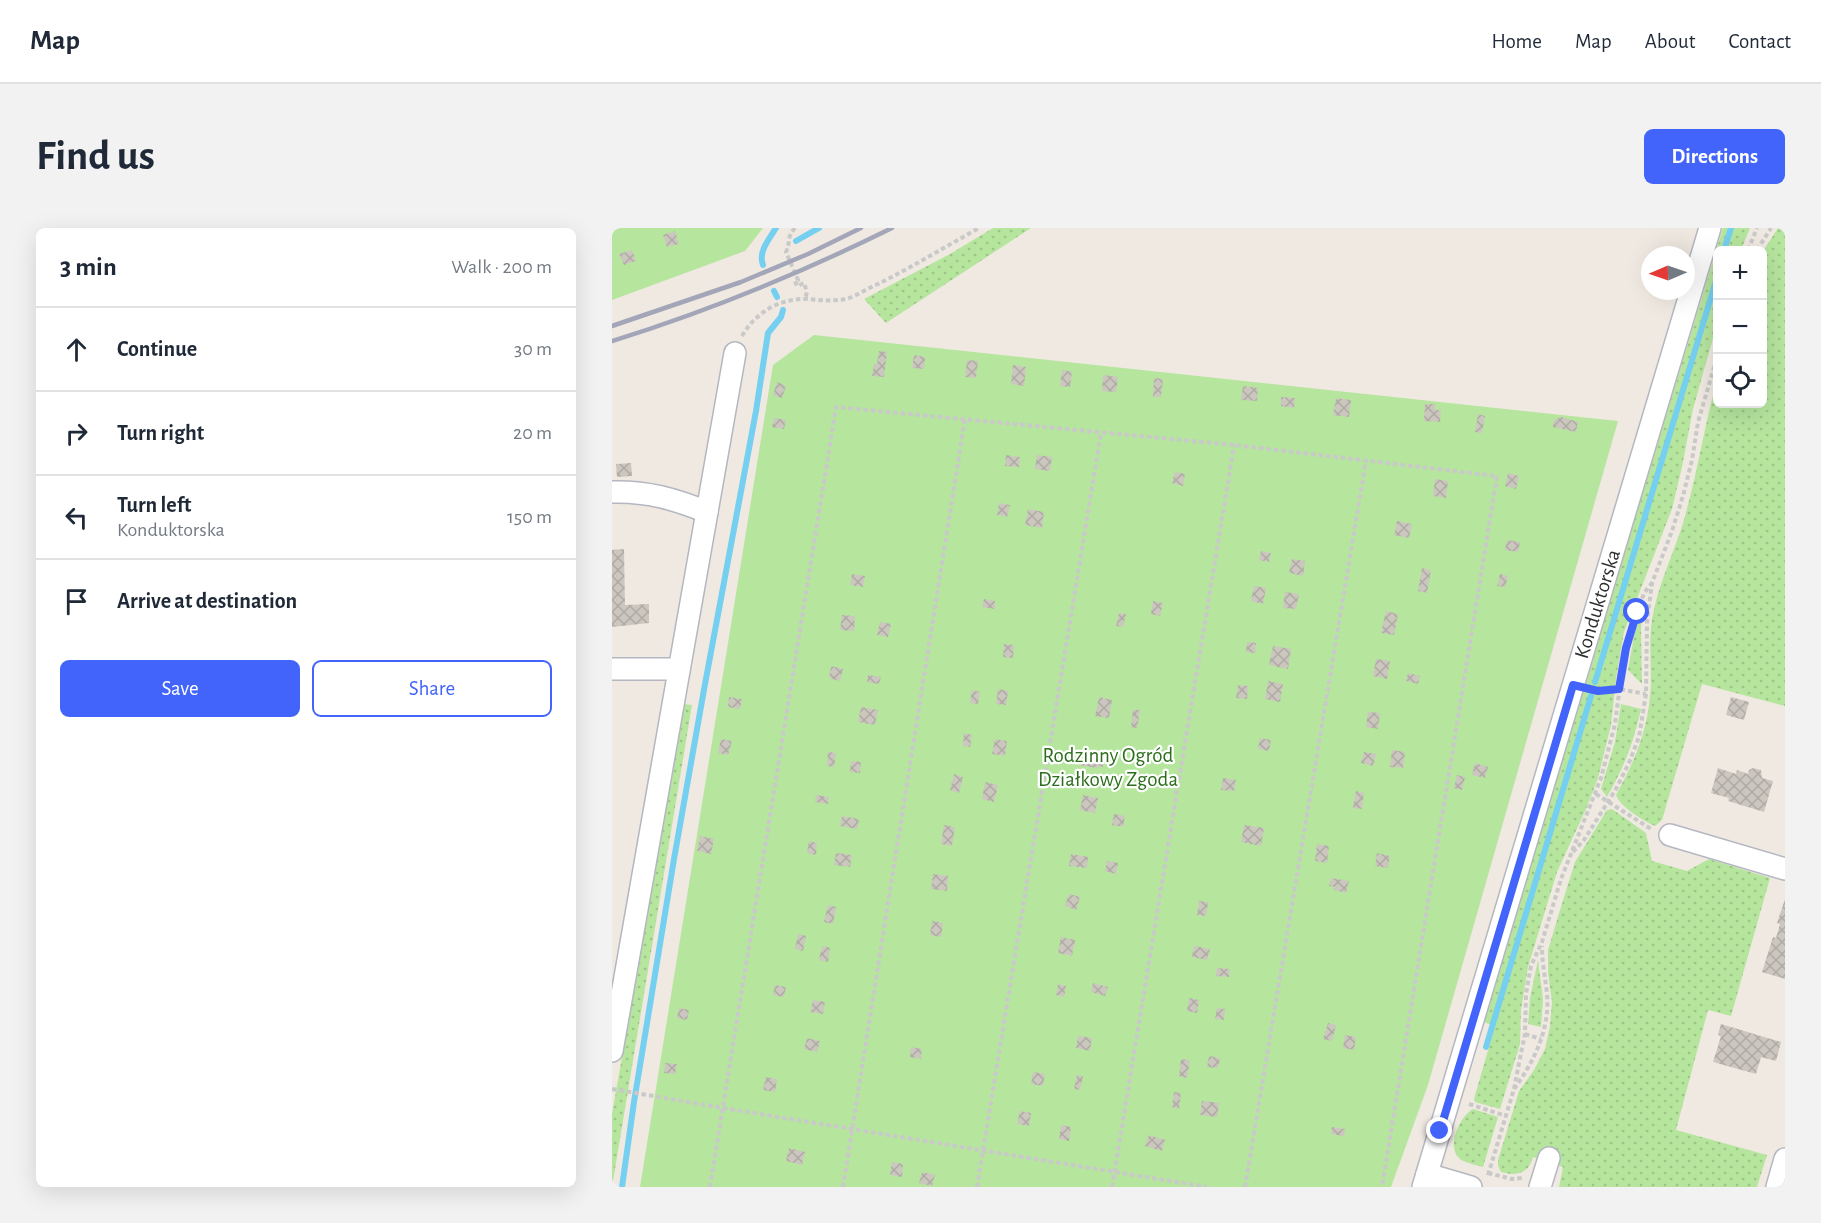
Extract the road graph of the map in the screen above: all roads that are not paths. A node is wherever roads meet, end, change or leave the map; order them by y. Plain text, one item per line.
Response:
1 (1710, 228) edge
2 (735, 353) road end
3 (612, 492) edge
4 (707, 512) junction
5 (612, 669) edge
6 (679, 669) junction
7 (1670, 835) road end
8 (1785, 869) edge
9 (615, 1016) edge
10 (612, 1051) edge
11 (1549, 1158) dead end
12 (1785, 1159) edge
13 (1425, 1181) edge
14 (1478, 1183) edge
15 (1540, 1187) edge
16 (1777, 1187) edge

1 - 13 street, Konduktorska
2 - 4 street
3 - 4 street
4 - 6 street
5 - 6 street
6 - 9 street
7 - 8 street
9 - 10 street
11 - 15 street
12 - 16 street
13 - 14 street

